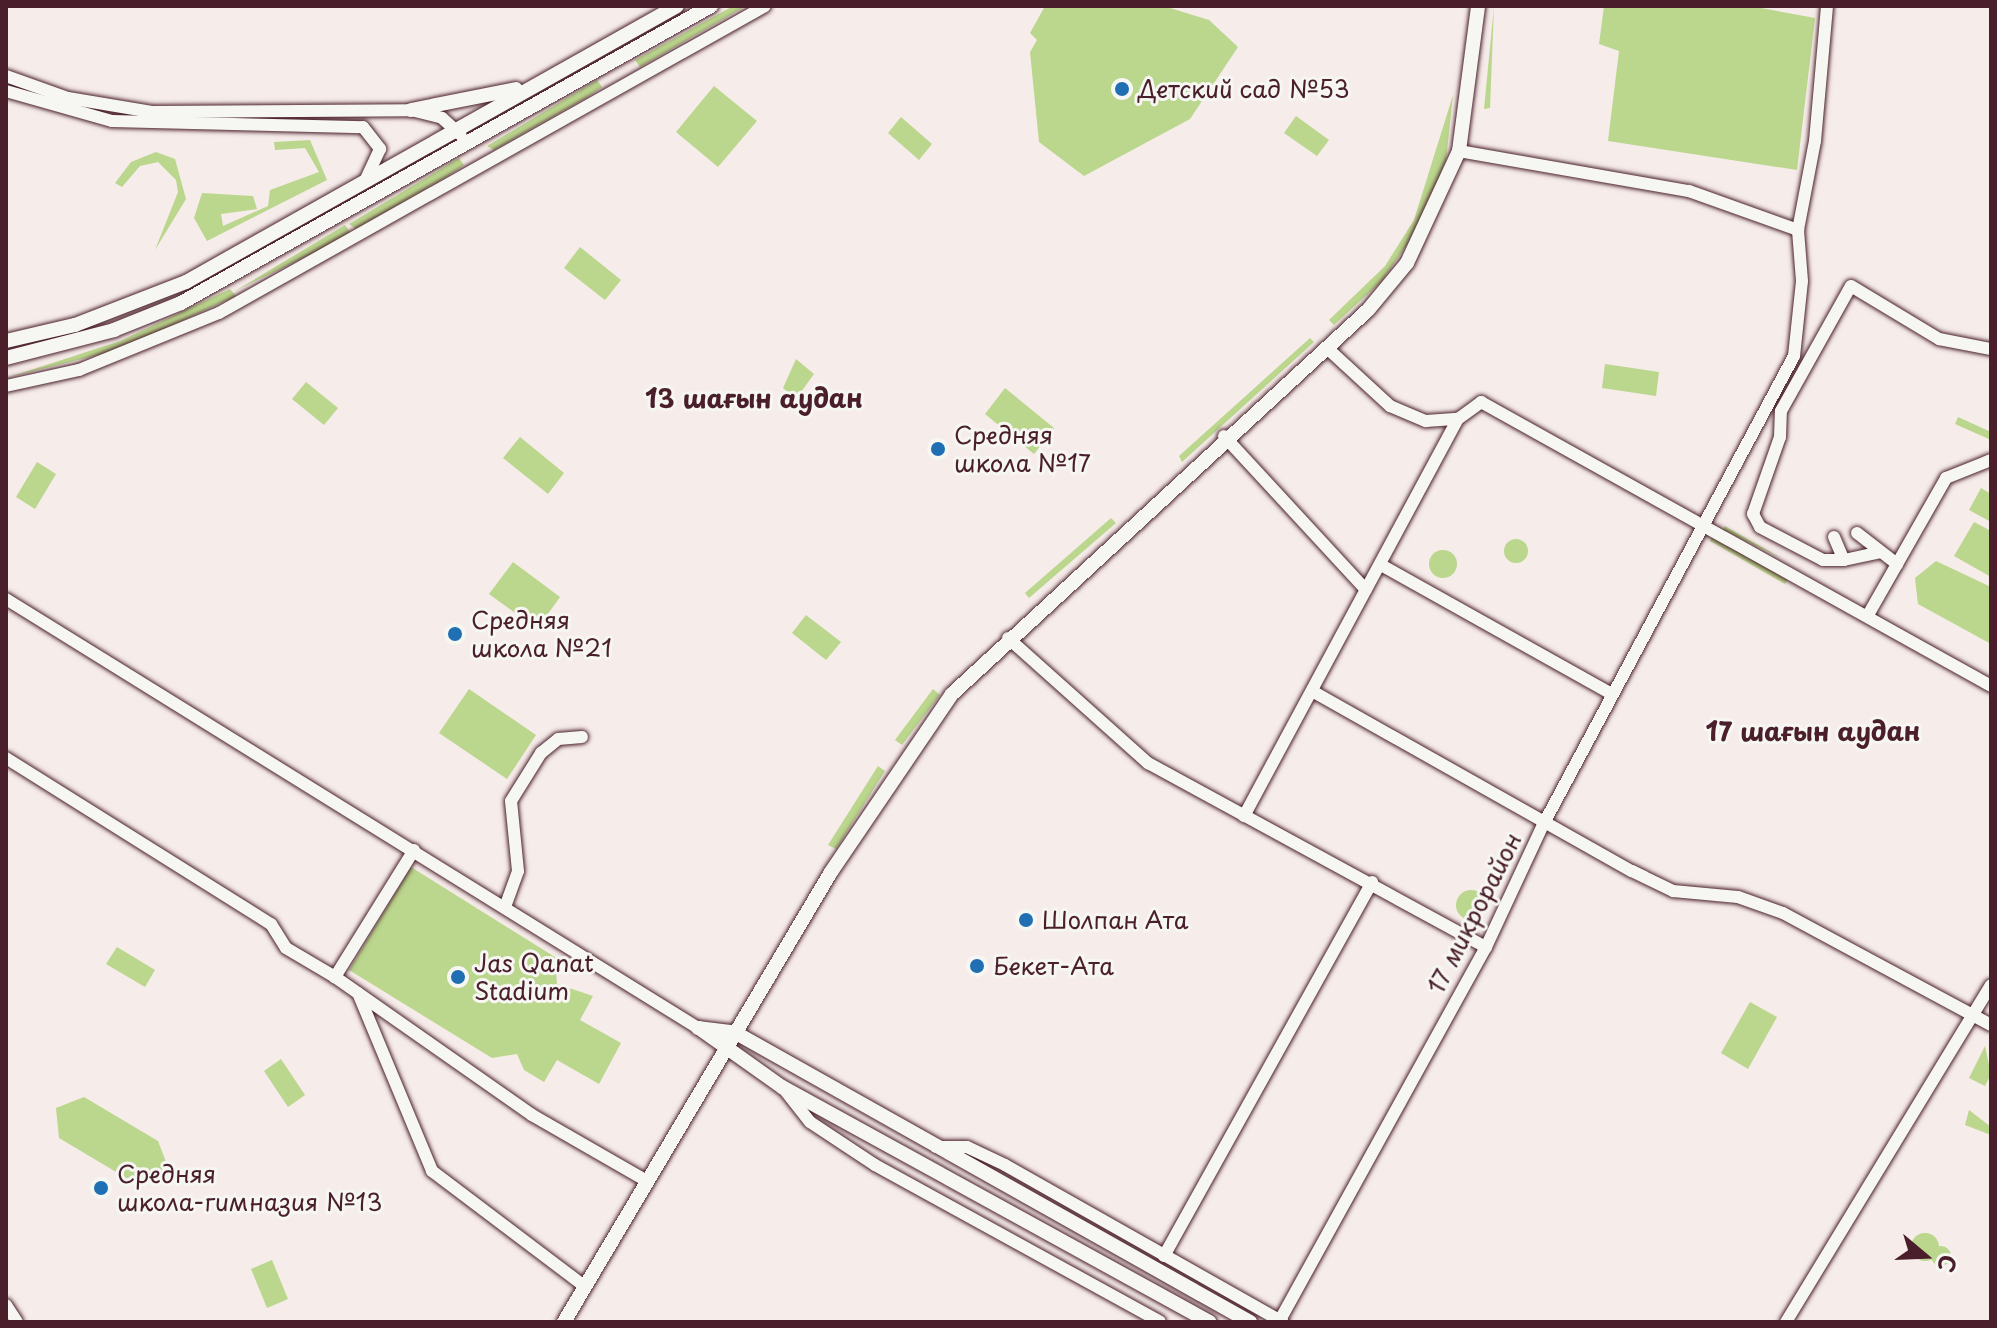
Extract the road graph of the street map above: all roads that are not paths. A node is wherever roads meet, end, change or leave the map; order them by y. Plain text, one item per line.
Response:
1 (677, 6) edge
2 (711, 6) edge
3 (765, 6) edge
4 (1478, 6) edge
5 (1827, 6) edge
6 (6, 76) edge
7 (540, 84) junction
8 (8, 94) edge
9 (411, 110) junction
10 (456, 127) junction
11 (468, 145) junction
12 (1459, 151) junction
13 (358, 189) junction
14 (1798, 230) junction
15 (6, 341) edge
16 (1327, 348) junction
17 (1991, 349) edge
18 (6, 358) edge
19 (6, 386) edge
20 (1458, 419) junction
21 (1224, 436) junction
22 (1991, 460) edge
23 (1702, 523) junction
24 (1857, 533) dead end
25 (1834, 537) dead end
26 (1800, 545) junction
27 (1878, 553) junction
28 (1844, 560) junction
29 (1897, 564) junction
30 (1381, 565) junction
31 (1787, 569) junction
32 (1366, 590) junction
33 (6, 599) edge
34 (1868, 615) junction
35 (1008, 638) junction
36 (1991, 686) edge
37 (1312, 691) junction
38 (1612, 694) junction
39 (582, 737) dead end
40 (6, 758) edge
41 (1244, 816) junction
42 (1543, 825) junction
43 (414, 850) junction
44 (1372, 882) junction
45 (505, 907) junction
46 (1486, 947) junction
47 (335, 977) junction
48 (1991, 985) edge
49 (358, 993) junction
50 (1974, 1016) junction
51 (1991, 1025) edge
52 (698, 1028) junction
53 (736, 1033) junction
54 (725, 1052) junction
55 (782, 1087) junction
56 (936, 1147) junction
57 (647, 1181) junction
58 (1164, 1256) junction
59 (584, 1286) junction
60 (6, 1305) edge
61 (1281, 1321) edge
62 (17, 1322) edge
63 (564, 1322) edge
64 (1160, 1322) edge
65 (1210, 1322) edge
66 (1250, 1322) edge
67 (1786, 1322) edge

1 - 7 main road
2 - 11 main road
3 - 19 street
4 - 12 main road
5 - 14 street, 17 микрорайон
6 - 9 street
7 - 9 main road
7 - 10 main road
8 - 13 street
9 - 10 street
10 - 11 street
10 - 13 main road
11 - 18 main road
12 - 14 street
12 - 16 main road
13 - 15 main road
14 - 23 street, 17 микрорайон
16 - 20 street
16 - 21 main road
17 - 26 street
20 - 23 street
20 - 30 street
21 - 32 street
21 - 35 main road
22 - 29 street
23 - 31 street
23 - 38 street, 17 микрорайон
24 - 27 street
25 - 28 street
26 - 28 street
26 - 31 street
27 - 28 street
27 - 29 street
29 - 34 street
30 - 32 street
30 - 38 street
31 - 34 street
32 - 37 street
33 - 43 street
34 - 36 street
35 - 41 street
35 - 53 main road
37 - 41 street
37 - 42 street
38 - 42 street, 17 микрорайон
39 - 45 street
40 - 47 street
41 - 44 street
42 - 46 street, 17 микрорайон
42 - 50 street
43 - 45 street
43 - 47 street
44 - 46 street
44 - 58 street
45 - 52 street
46 - 61 street, 17 микрорайон
47 - 49 street
48 - 50 street
49 - 57 street
49 - 59 street
50 - 51 street
50 - 67 street
52 - 53 main road
52 - 54 main road
53 - 54 main road
53 - 56 main road
54 - 55 main road
54 - 57 main road
55 - 64 street
55 - 65 main road
56 - 58 street
56 - 66 main road
57 - 59 main road
58 - 61 street
59 - 63 main road
60 - 62 street

